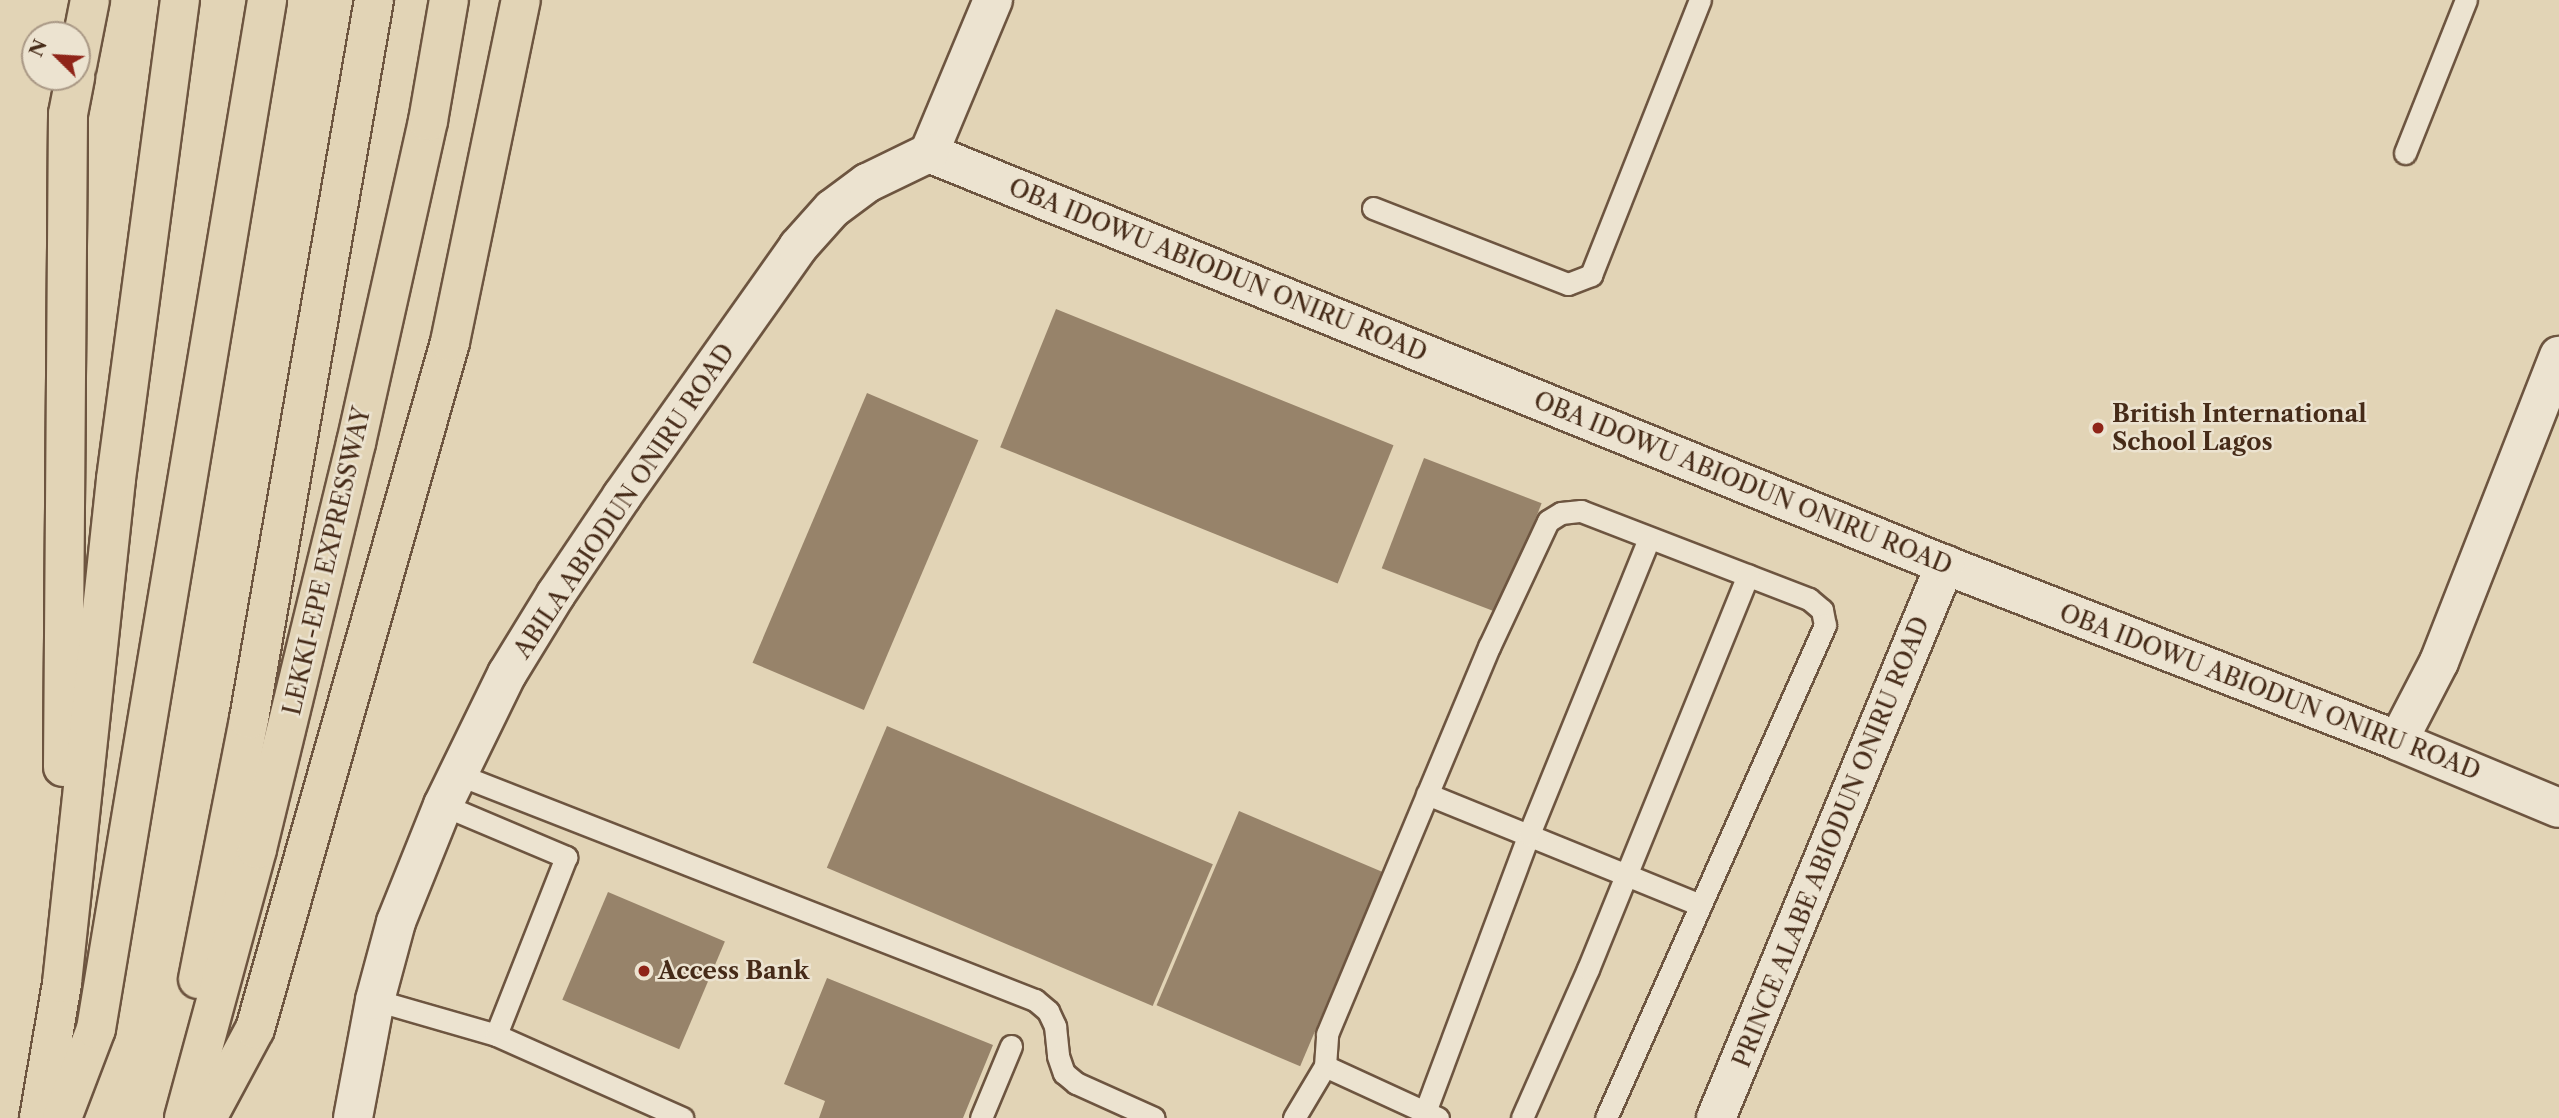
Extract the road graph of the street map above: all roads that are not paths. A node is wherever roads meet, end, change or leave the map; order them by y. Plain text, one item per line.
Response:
1 (90, 0) edge
2 (180, 0) edge
3 (267, 0) edge
4 (374, 0) edge
5 (449, 0) edge
6 (521, 0) edge
7 (993, 0) edge
8 (1700, 0) edge
9 (2466, 0) edge
10 (86, 21) edge
11 (72, 91) edge
12 (929, 152) junction
13 (2404, 153) dead end
14 (1373, 208) dead end
15 (2559, 356) edge
16 (1649, 538) junction
17 (1945, 565) junction
18 (1748, 575) junction
19 (2398, 741) junction
20 (450, 789) junction
21 (1427, 794) junction
22 (2559, 808) edge
23 (1529, 834) junction
24 (1626, 875) junction
25 (1700, 905) junction
26 (62, 983) junction
27 (375, 1000) junction
28 (496, 1035) junction
29 (1011, 1046) dead end
30 (1325, 1066) junction
31 (1432, 1115) edge
32 (39, 1118) edge
33 (62, 1118) edge
34 (171, 1118) edge
35 (184, 1118) edge
36 (207, 1118) edge
37 (353, 1118) edge
38 (681, 1118) edge
39 (981, 1118) edge
40 (1154, 1118) edge
41 (1294, 1118) edge
42 (1522, 1118) edge
43 (1606, 1118) edge
44 (1716, 1118) edge

1 - 10 highway
2 - 26 highway
3 - 33 highway
4 - 34 highway
5 - 35 highway, LEKKI-EPE EXPRESSWAY
6 - 36 highway
7 - 12 street
8 - 14 lane
9 - 13 lane
11 - 26 highway
12 - 17 street, OBA IDOWU ABIODUN ONIRU ROAD
12 - 20 street, ABILA ABIODUN ONIRU ROAD
15 - 19 street
16 - 18 lane
16 - 21 lane
16 - 23 lane
17 - 19 street, OBA IDOWU ABIODUN ONIRU ROAD
17 - 44 street, PRINCE ALABE ABIODUN ONIRU ROAD
18 - 24 lane
18 - 25 lane
19 - 22 street, OBA IDOWU ABIODUN ONIRU ROAD
20 - 27 street, ABILA ABIODUN ONIRU ROAD
20 - 28 lane
20 - 40 lane
21 - 23 lane
21 - 30 lane
23 - 24 lane
23 - 31 lane
24 - 25 lane
24 - 42 lane
25 - 43 lane
26 - 32 highway
27 - 28 lane
27 - 37 street, ABILA ABIODUN ONIRU ROAD
28 - 38 lane
29 - 39 lane
30 - 31 lane
30 - 41 lane

